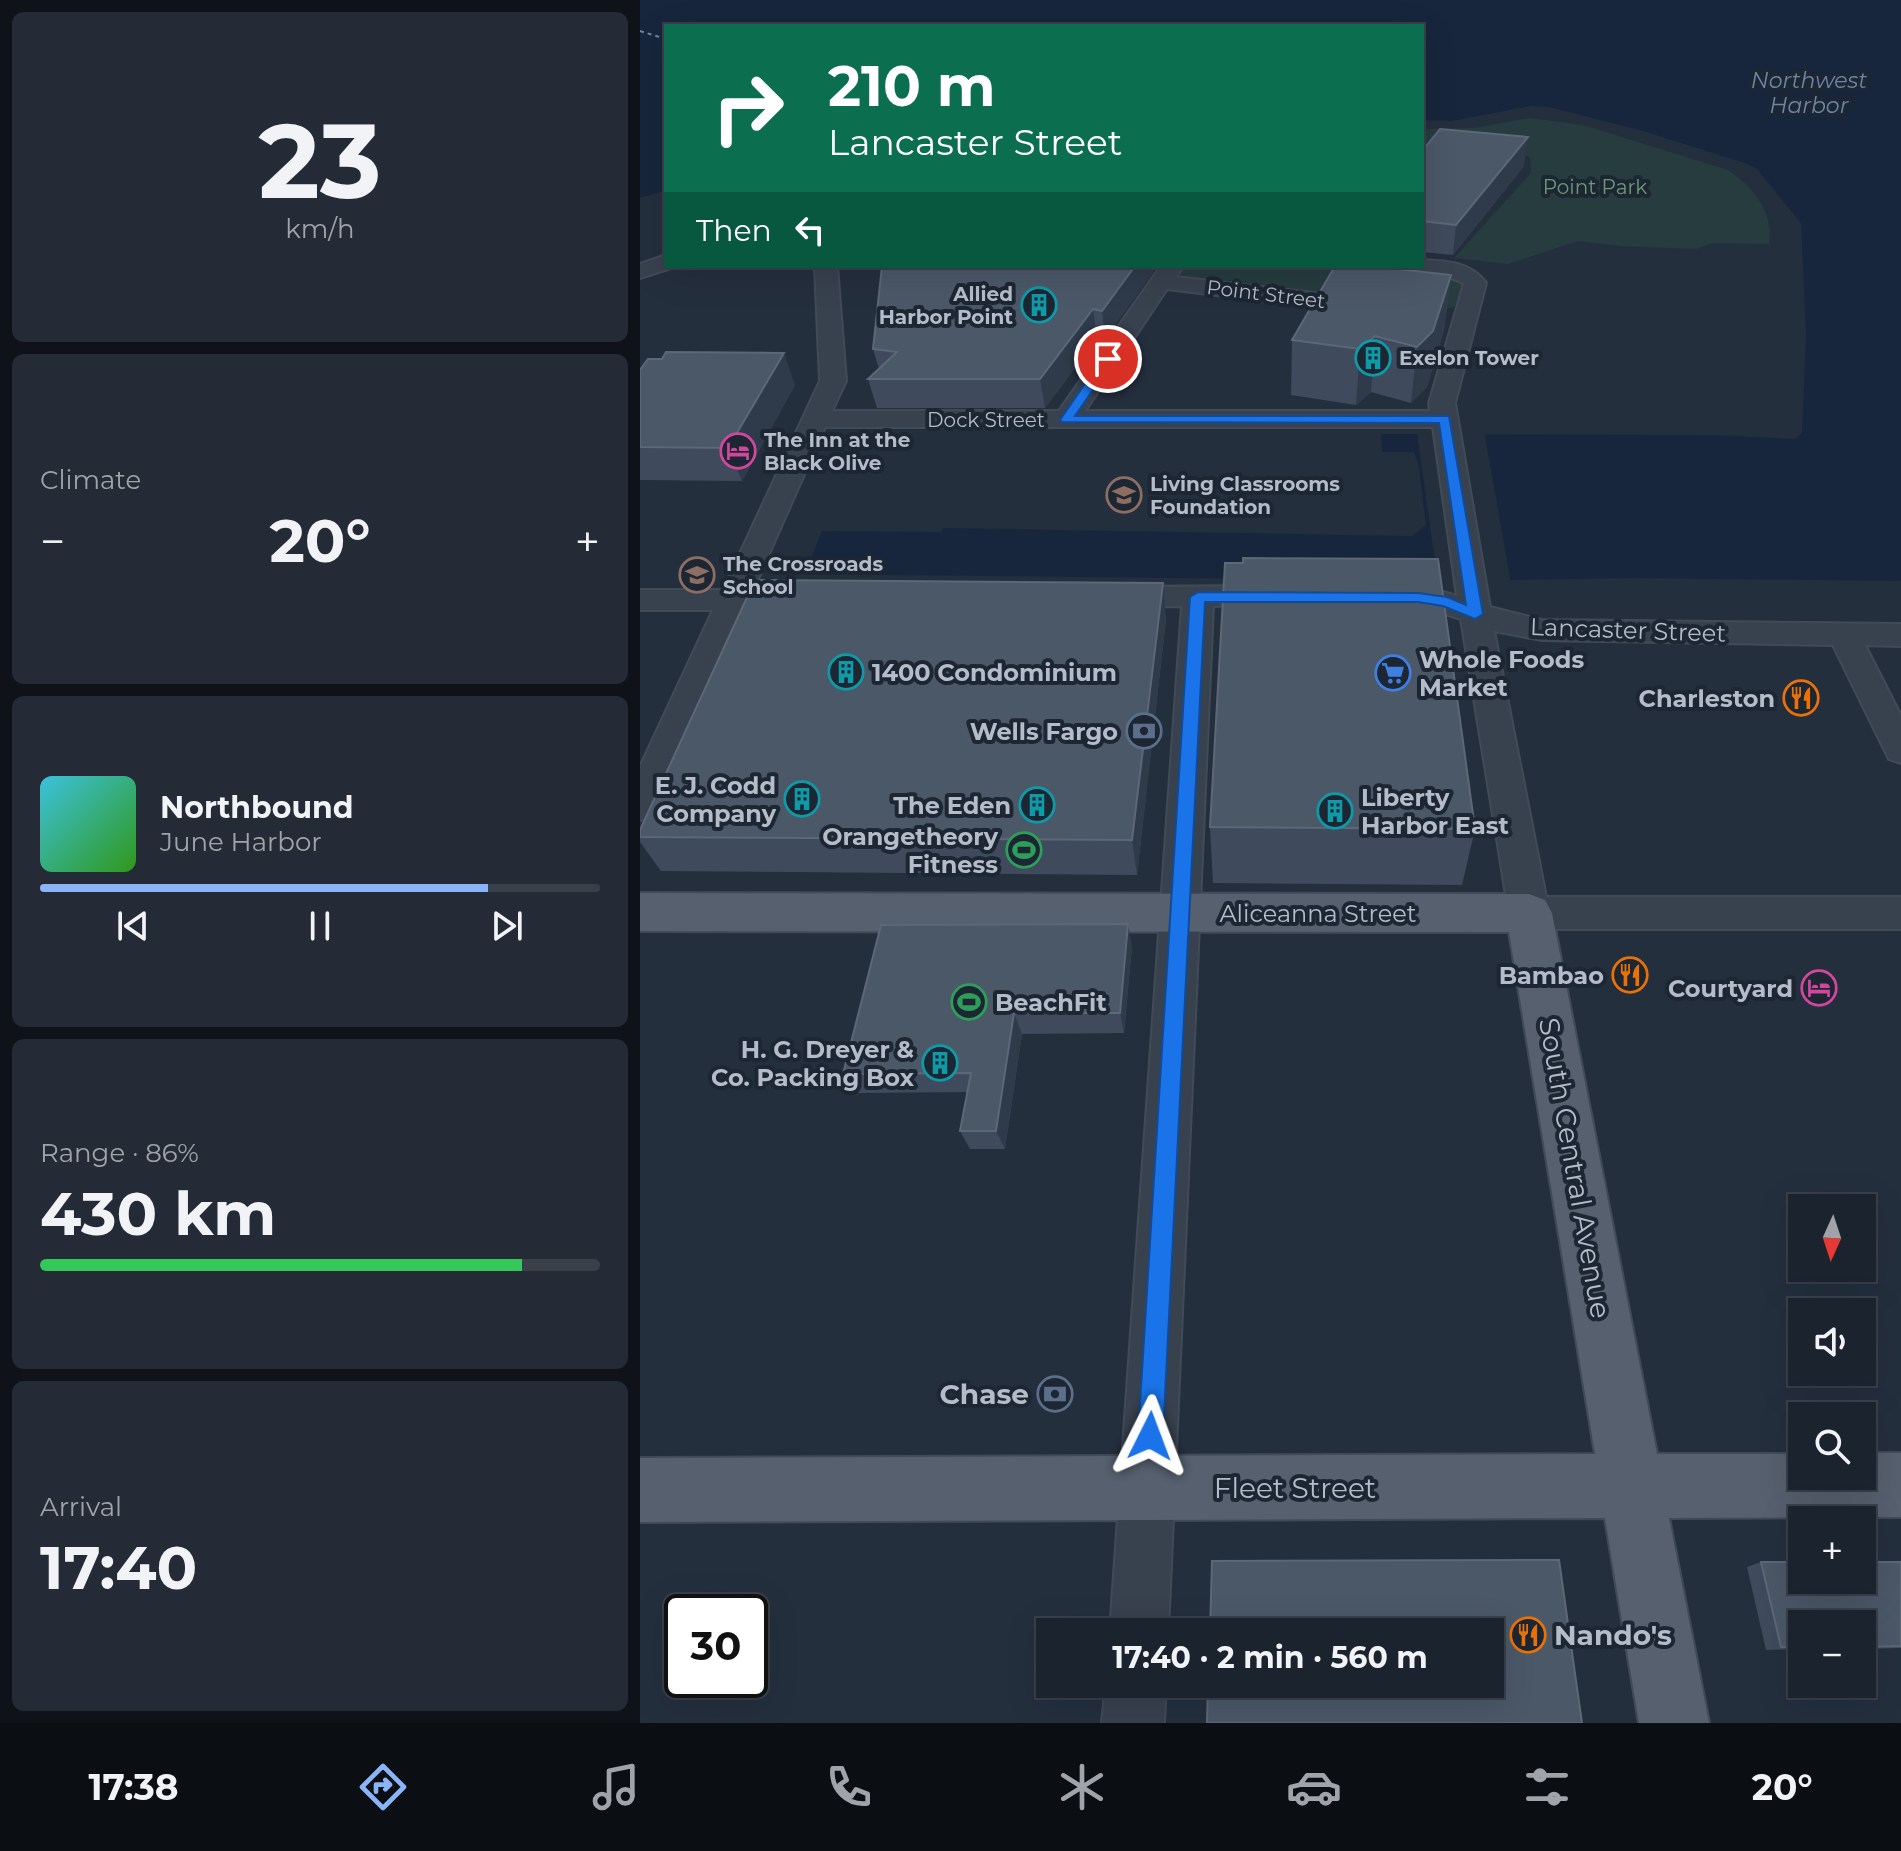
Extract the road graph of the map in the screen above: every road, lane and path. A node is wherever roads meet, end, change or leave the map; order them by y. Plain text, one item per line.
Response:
1 (664, 263) edge
2 (1424, 267) edge
3 (826, 268) edge
4 (640, 271) edge
5 (1167, 274) edge
6 (1394, 310) edge
7 (1440, 315) edge
8 (1465, 318) junction
9 (816, 419) junction
10 (1066, 420) junction
11 (1446, 424) junction
12 (1308, 596) edge
13 (1371, 596) edge
14 (1078, 597) edge
15 (1198, 597) junction
16 (823, 599) edge
17 (1472, 599) junction
18 (640, 600) edge
19 (733, 600) junction
20 (1844, 635) junction
21 (1901, 635) edge
22 (1901, 750) edge
23 (640, 806) edge
24 (640, 912) edge
25 (1181, 913) junction
26 (1529, 913) junction
27 (1901, 913) edge
28 (1901, 1485) edge
29 (1632, 1486) junction
30 (1147, 1488) junction
31 (640, 1490) edge
32 (1140, 1618) edge
33 (1135, 1698) edge
34 (1133, 1723) edge
35 (1674, 1723) edge

1 - 4 street
2 - 8 street, South Central Avenue
3 - 9 street
5 - 6 street, Point Street
5 - 10 street
7 - 8 street
8 - 11 street, South Central Avenue
9 - 10 street, Dock Street
9 - 19 street
10 - 11 street, Dock Street
11 - 17 street, South Central Avenue
12 - 15 street
13 - 17 street, Lancaster Street
14 - 15 street
15 - 25 street
16 - 19 street
17 - 20 street, Lancaster Street
17 - 26 street, South Central Avenue
18 - 19 street
19 - 23 street
20 - 21 street, Lancaster Street
20 - 22 street
24 - 25 main road, Aliceanna Street
25 - 26 main road, Aliceanna Street
25 - 30 street
26 - 27 street, Aliceanna Street
26 - 29 main road, South Central Avenue
28 - 29 main road, Fleet Street
29 - 30 main road, Fleet Street
29 - 35 main road, South Central Avenue
30 - 31 main road, Fleet Street
30 - 32 street
33 - 34 street

